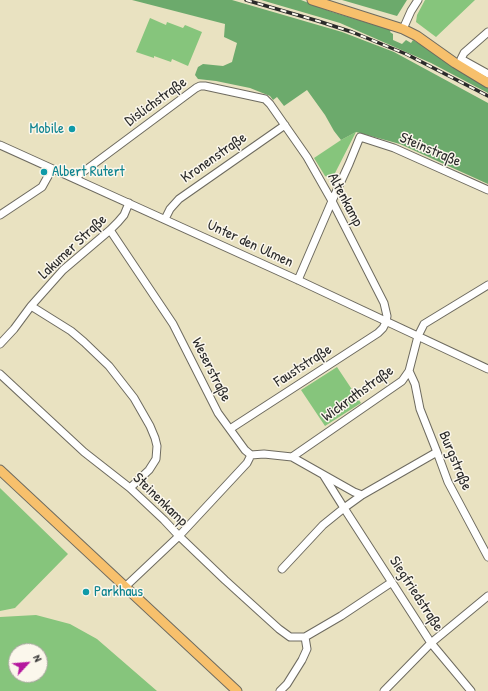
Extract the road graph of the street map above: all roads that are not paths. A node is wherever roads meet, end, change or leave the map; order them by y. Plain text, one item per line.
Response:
1 (312, 0) edge
2 (418, 0) edge
3 (403, 29) junction
4 (488, 32) edge
5 (488, 74) edge
6 (488, 83) edge
7 (265, 99) joint
8 (285, 125) junction
9 (0, 145) edge
10 (52, 169) junction
11 (75, 178) junction
12 (488, 190) edge
13 (332, 201) junction
14 (129, 203) junction
15 (0, 216) edge
16 (165, 219) junction
17 (110, 230) junction
18 (298, 280) junction
19 (488, 285) edge
20 (31, 306) junction
21 (386, 322) junction
22 (418, 336) junction
23 (0, 344) edge
24 (488, 370) edge
25 (409, 371) junction
26 (0, 374) edge
27 (230, 429) junction
28 (438, 452) junction
29 (251, 454) junction
30 (292, 457) junction
31 (0, 470) edge
32 (323, 474) junction
33 (130, 488) junction
34 (362, 495) junction
35 (344, 508) junction
36 (178, 536) junction
37 (488, 557) edge
38 (282, 569) dead end
39 (392, 582) junction
40 (126, 587) junction
41 (488, 596) edge
42 (305, 637) junction
43 (431, 643) junction
44 (237, 691) edge
45 (280, 691) edge
46 (384, 691) edge
47 (471, 691) edge

1 - 3 main road
2 - 3 street
3 - 6 main road
4 - 5 street
7 - 8 street, Altenkamp
7 - 11 street, Dislichstraße
8 - 13 street, Altenkamp
8 - 16 street, Kronenstraße
9 - 10 street, Unter den Ulmen
10 - 11 street, Unter den Ulmen
10 - 15 street
11 - 14 street, Unter den Ulmen
12 - 13 street, Steinstraße
13 - 18 street
13 - 21 street, Altenkamp
14 - 16 street, Unter den Ulmen
14 - 17 street, Lakumer Straße
16 - 18 street, Unter den Ulmen
17 - 20 street, Lakumer Straße
17 - 27 street, Weserstraße
18 - 21 street, Unter den Ulmen
19 - 22 street
20 - 23 street, Lakumer Straße
20 - 33 street
21 - 22 street, Unter den Ulmen
21 - 27 street, Fauststraße
22 - 24 street, Unter den Ulmen
22 - 25 street, Wickrathstraße
25 - 28 street, Burgstraße
25 - 30 street, Wickrathstraße
26 - 33 street, Steinenkamp
27 - 29 street, Weserstraße
28 - 34 street
28 - 37 street, Burgstraße
29 - 30 street
29 - 36 street
30 - 32 street
31 - 40 main road
32 - 34 street
32 - 35 street
33 - 36 street, Steinenkamp
34 - 35 street
35 - 38 street
35 - 39 street, Siegfriedstraße
36 - 40 street
36 - 42 street, Steinenkamp
39 - 42 street
39 - 43 street, Siegfriedstraße
40 - 44 main road
41 - 43 street
42 - 45 street
43 - 46 street
43 - 47 street, Siegfriedstraße

